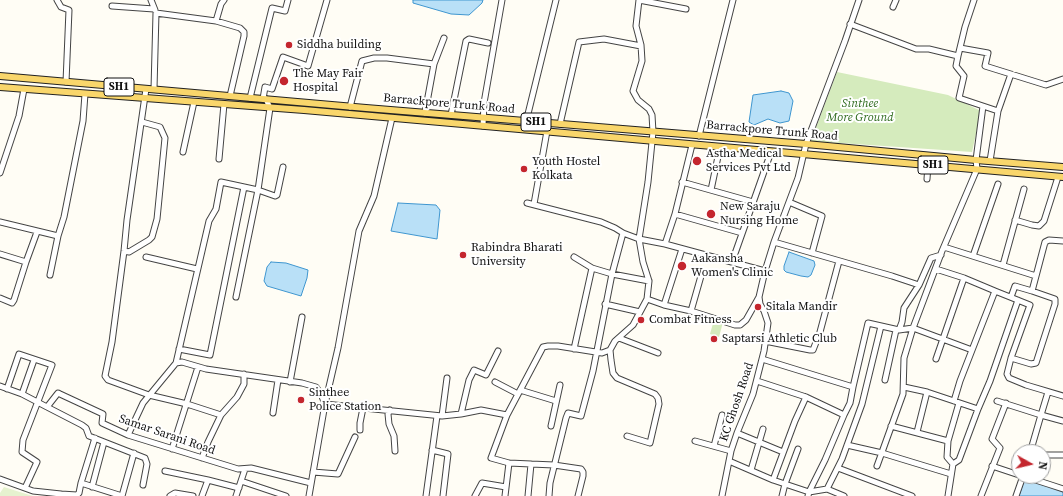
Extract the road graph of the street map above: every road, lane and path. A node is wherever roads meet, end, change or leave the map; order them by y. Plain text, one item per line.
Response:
1 (57, 0) edge
2 (151, 0) edge
3 (224, 0) edge
4 (288, 0) edge
5 (327, 0) edge
6 (502, 0) edge
7 (556, 0) edge
8 (639, 0) edge
9 (732, 0) edge
10 (859, 0) edge
11 (896, 0) edge
12 (974, 0) edge
13 (112, 6) dead end
14 (893, 7) dead end
15 (686, 9) dead end
16 (155, 11) junction
17 (216, 21) junction
18 (850, 24) junction
19 (444, 38) dead end
20 (488, 43) dead end
21 (641, 46) junction
22 (960, 48) junction
23 (958, 56) junction
24 (434, 64) junction
25 (1011, 74) junction
26 (0, 77) edge
27 (1063, 79) edge
28 (66, 82) junction
29 (0, 87) edge
30 (24, 89) junction
31 (146, 89) junction
32 (154, 90) junction
33 (85, 94) junction
34 (230, 96) junction
35 (146, 98) junction
36 (250, 98) junction
37 (265, 99) junction
38 (194, 102) junction
39 (224, 104) junction
40 (350, 106) junction
41 (983, 106) junction
42 (270, 108) junction
43 (998, 111) junction
44 (425, 113) junction
45 (451, 115) junction
46 (392, 118) junction
47 (484, 118) junction
48 (142, 122) junction
49 (526, 122) junction
50 (560, 124) junction
51 (483, 126) junction
52 (547, 132) junction
53 (653, 132) junction
54 (699, 136) junction
55 (653, 141) junction
56 (806, 144) junction
57 (692, 145) junction
58 (720, 147) junction
59 (183, 152) dead end
60 (771, 152) junction
61 (803, 154) junction
62 (219, 159) dead end
63 (976, 160) junction
64 (990, 161) junction
65 (2, 162) edge
66 (928, 165) junction
67 (283, 167) dead end
68 (1063, 167) edge
69 (977, 169) junction
70 (0, 173) edge
71 (1061, 177) edge
72 (927, 179) dead end
73 (682, 182) junction
74 (998, 184) dead end
75 (244, 187) junction
76 (1024, 189) dead end
77 (258, 190) junction
78 (711, 190) junction
79 (753, 202) junction
80 (789, 202) junction
81 (527, 203) dead end
82 (534, 204) junction
83 (675, 214) junction
84 (1015, 220) junction
85 (0, 222) edge
86 (37, 232) junction
87 (623, 233) junction
88 (742, 233) junction
89 (58, 236) junction
90 (639, 239) junction
91 (1063, 241) edge
92 (774, 242) junction
93 (665, 244) junction
94 (944, 247) junction
95 (682, 249) junction
96 (124, 251) junction
97 (812, 253) junction
98 (0, 254) edge
99 (941, 255) junction
100 (973, 256) junction
101 (146, 257) dead end
102 (574, 257) dead end
103 (839, 261) junction
104 (26, 262) junction
105 (732, 262) junction
106 (1003, 265) junction
107 (592, 268) junction
108 (197, 269) junction
109 (936, 269) junction
110 (765, 271) junction
111 (50, 274) dead end
112 (612, 274) junction
113 (701, 276) dead end
114 (1036, 276) junction
115 (964, 278) junction
116 (649, 282) junction
117 (919, 286) junction
118 (995, 291) junction
119 (1032, 291) junction
120 (236, 296) dead end
121 (759, 297) junction
122 (1011, 297) junction
123 (0, 298) edge
124 (647, 299) junction
125 (1018, 300) junction
126 (605, 304) junction
127 (664, 305) junction
128 (692, 311) junction
129 (640, 312) junction
130 (302, 317) dead end
131 (881, 326) junction
132 (913, 328) junction
133 (898, 330) junction
134 (619, 338) junction
135 (942, 340) junction
136 (765, 341) junction
137 (179, 349) junction
138 (574, 349) junction
139 (610, 350) junction
140 (972, 350) junction
141 (498, 351) dead end
142 (596, 352) junction
143 (658, 353) dead end
144 (1011, 358) junction
145 (762, 359) junction
146 (936, 359) dead end
147 (34, 360) junction
148 (176, 363) junction
149 (198, 367) junction
150 (244, 374) junction
151 (447, 378) dead end
152 (278, 380) junction
153 (885, 380) dead end
154 (757, 381) junction
155 (290, 382) junction
156 (495, 382) dead end
157 (560, 385) dead end
158 (0, 386) edge
159 (853, 387) junction
160 (904, 387) junction
161 (7, 389) junction
162 (519, 392) junction
163 (927, 392) junction
164 (1048, 392) junction
165 (22, 394) junction
166 (150, 395) junction
167 (1063, 396) edge
168 (806, 397) junction
169 (556, 401) junction
170 (997, 401) dead end
171 (38, 402) junction
172 (956, 402) junction
173 (187, 404) junction
174 (325, 404) junction
175 (1006, 404) junction
176 (48, 407) junction
177 (363, 408) junction
178 (978, 409) junction
179 (390, 410) junction
180 (273, 413) dead end
181 (461, 414) junction
182 (844, 414) junction
183 (507, 415) junction
184 (722, 415) dead end
185 (1041, 415) junction
186 (221, 416) junction
187 (440, 416) junction
188 (1063, 420) edge
189 (551, 426) dead end
190 (891, 426) junction
191 (763, 429) dead end
192 (360, 430) dead end
193 (917, 432) junction
194 (737, 433) junction
195 (128, 435) junction
196 (627, 436) dead end
197 (355, 437) dead end
198 (94, 438) junction
199 (695, 441) dead end
200 (948, 441) junction
201 (104, 442) junction
202 (758, 442) junction
203 (1033, 444) edge
204 (847, 445) junction
205 (714, 446) junction
206 (172, 449) junction
207 (798, 449) dead end
208 (432, 450) junction
209 (395, 451) dead end
210 (732, 451) junction
211 (783, 452) junction
212 (134, 453) junction
213 (882, 453) junction
214 (1051, 455) edge
215 (1063, 455) edge
216 (202, 458) junction
217 (729, 461) junction
218 (510, 463) junction
219 (530, 464) junction
220 (953, 464) junction
221 (554, 465) junction
222 (877, 466) dead end
223 (992, 466) junction
224 (838, 468) junction
225 (245, 470) junction
226 (751, 470) junction
227 (165, 471) dead end
228 (313, 472) junction
229 (1011, 472) edge
230 (951, 474) junction
231 (0, 479) edge
232 (208, 480) junction
233 (773, 480) junction
234 (240, 481) junction
235 (81, 483) junction
236 (311, 483) junction
237 (143, 484) dead end
238 (785, 484) junction
239 (1020, 484) edge
240 (1048, 484) edge
241 (92, 487) junction
242 (506, 487) junction
243 (25, 488) junction
244 (239, 488) junction
245 (827, 489) junction
246 (1063, 489) edge
247 (268, 490) junction
248 (809, 494) edge
249 (61, 495) edge
250 (122, 496) edge
251 (170, 496) edge
252 (193, 496) edge
253 (202, 496) edge
254 (236, 496) edge
255 (267, 496) edge
256 (286, 496) edge
257 (309, 496) edge
258 (426, 496) edge
259 (443, 496) edge
260 (475, 496) edge
261 (505, 496) edge
262 (528, 496) edge
263 (549, 496) edge
264 (578, 496) edge
265 (722, 496) edge
266 (782, 496) edge
267 (844, 496) edge
268 (912, 496) edge
269 (948, 496) edge
270 (981, 496) edge
271 (1016, 496) edge

1 - 28 street
2 - 16 street
3 - 17 street
4 - 36 street
5 - 37 street
6 - 47 street
7 - 49 street
8 - 15 street
8 - 21 street
9 - 54 street
10 - 18 street
11 - 14 street
12 - 22 street
13 - 16 street
16 - 17 street
16 - 32 street
17 - 34 street
18 - 23 street
18 - 56 street
19 - 24 street
20 - 45 street
21 - 50 street
21 - 53 street
22 - 23 street
22 - 25 street
23 - 41 street
24 - 40 street
24 - 44 street
25 - 27 street
25 - 43 street
26 - 28 main road, Barrackpore Trunk Road / SH1
28 - 31 main road, Barrackpore Trunk Road / SH1
29 - 30 main road, Barrackpore Trunk Road / SH1
30 - 33 main road, Barrackpore Trunk Road / SH1
30 - 65 street
31 - 32 main road, Barrackpore Trunk Road / SH1
31 - 35 street
32 - 34 main road, Barrackpore Trunk Road / SH1
33 - 35 main road, Barrackpore Trunk Road / SH1
33 - 89 street
34 - 36 main road, Barrackpore Trunk Road / SH1
35 - 38 main road, Barrackpore Trunk Road / SH1
35 - 48 street
36 - 37 main road, Barrackpore Trunk Road / SH1
37 - 40 main road, Barrackpore Trunk Road / SH1
37 - 42 street
38 - 39 main road, Barrackpore Trunk Road / SH1
38 - 59 street
39 - 42 main road, Barrackpore Trunk Road / SH1
39 - 62 street
40 - 44 main road, Barrackpore Trunk Road / SH1
41 - 43 street
41 - 63 street
42 - 46 main road, Barrackpore Trunk Road / SH1
42 - 77 street
43 - 64 street
44 - 45 main road, Barrackpore Trunk Road / SH1
45 - 47 main road, Barrackpore Trunk Road / SH1
46 - 51 main road, Barrackpore Trunk Road / SH1
46 - 174 street
47 - 49 main road, Barrackpore Trunk Road / SH1
47 - 51 street
48 - 96 street
48 - 96 street
49 - 50 main road, Barrackpore Trunk Road / SH1
50 - 53 main road, Barrackpore Trunk Road / SH1
51 - 52 main road, Barrackpore Trunk Road / SH1
52 - 55 main road, Barrackpore Trunk Road / SH1
52 - 82 street
53 - 54 main road, Barrackpore Trunk Road / SH1
53 - 55 street
54 - 56 main road, Barrackpore Trunk Road / SH1
55 - 57 main road, Barrackpore Trunk Road / SH1
55 - 90 street
56 - 61 street
56 - 63 main road, Barrackpore Trunk Road / SH1
57 - 58 main road, Barrackpore Trunk Road / SH1
57 - 73 street
58 - 60 main road, Barrackpore Trunk Road / SH1
58 - 78 street
60 - 61 main road, Barrackpore Trunk Road / SH1
60 - 79 street
61 - 66 main road, Barrackpore Trunk Road / SH1
61 - 80 street
63 - 64 main road, Barrackpore Trunk Road / SH1
63 - 69 street
64 - 68 main road, Barrackpore Trunk Road / SH1
65 - 70 street
66 - 69 main road, Barrackpore Trunk Road / SH1
66 - 72 street
67 - 77 street
69 - 71 main road, Barrackpore Trunk Road / SH1
69 - 94 street
71 - 84 street
73 - 78 street
73 - 83 street
74 - 100 street
75 - 77 street
75 - 108 street
75 - 137 street
76 - 84 street
77 - 120 street
78 - 79 street
79 - 88 street
80 - 92 street
80 - 97 street
81 - 82 street
82 - 87 street
83 - 88 street
83 - 93 street
84 - 106 street
85 - 86 street
86 - 89 street
86 - 104 street
87 - 90 street
87 - 112 street
88 - 105 street
89 - 111 street
90 - 93 street
90 - 116 street
91 - 114 street
92 - 97 street
92 - 110 street
93 - 95 street
94 - 99 street
94 - 100 street
95 - 105 street
95 - 127 street
96 - 166 street
97 - 103 street
98 - 104 street
99 - 109 street
99 - 117 street
100 - 106 street
101 - 108 street
102 - 107 street
103 - 117 street
103 - 136 street
104 - 123 street
105 - 110 street
106 - 114 street
107 - 112 street
107 - 138 street
108 - 137 street
109 - 115 street
109 - 132 street
110 - 121 street
112 - 116 street
112 - 126 street
113 - 128 street
114 - 119 street
115 - 118 street
115 - 135 street
116 - 124 street
117 - 133 street
118 - 122 street
118 - 140 street
119 - 122 street
119 - 144 street
121 - 128 street
121 - 136 street, KC Ghosh Road
122 - 125 street
124 - 127 street
124 - 129 street
125 - 144 street
125 - 178 street
126 - 129 street
126 - 142 street
127 - 128 street
129 - 134 street
130 - 155 street
131 - 133 street
131 - 159 street
131 - 204 street
132 - 133 street
132 - 135 street
132 - 160 street
133 - 153 street
134 - 139 street
134 - 143 street
135 - 140 street
135 - 146 street
136 - 145 street, KC Ghosh Road
137 - 148 street
138 - 142 street
138 - 162 street
139 - 142 street
139 - 196 street
140 - 172 street
141 - 181 street
142 - 221 street
144 - 164 street
145 - 154 street, KC Ghosh Road
145 - 159 street
147 - 161 street
147 - 165 street
147 - 171 street
148 - 149 street
148 - 166 street
149 - 150 street
149 - 173 street
150 - 152 street
150 - 186 street
151 - 187 street
152 - 155 street
152 - 180 street
154 - 168 street
154 - 194 street, KC Ghosh Road
155 - 174 street
156 - 162 street
157 - 169 street
158 - 161 street
159 - 182 street
160 - 163 street
160 - 190 street
161 - 165 street
162 - 169 street
162 - 183 street
163 - 172 street
163 - 193 street
164 - 167 street
164 - 185 street
165 - 171 street
166 - 173 street
166 - 195 street
168 - 182 street
168 - 211 street
169 - 189 street
170 - 175 street
171 - 176 street
171 - 243 street
172 - 178 street
172 - 200 street
173 - 186 street
173 - 206 street
174 - 177 street
174 - 228 street
175 - 185 street
175 - 223 street
176 - 195 street, Samar Sarani Road
176 - 198 street
177 - 179 street
177 - 192 street
178 - 220 street
179 - 187 street
179 - 209 street
181 - 183 street
181 - 187 street
182 - 248 street
183 - 218 street
184 - 205 street
185 - 188 street
185 - 203 street
186 - 216 street
187 - 208 street
190 - 193 street
190 - 213 street
191 - 202 street
193 - 200 street
194 - 202 street
194 - 210 street, KC Ghosh Road
195 - 206 street, Samar Sarani Road
197 - 228 street
198 - 201 street
198 - 235 street
199 - 205 street
200 - 220 street
201 - 212 street
201 - 241 street
202 - 211 street
202 - 226 street
204 - 213 street
204 - 224 street
205 - 210 street
206 - 216 street, Samar Sarani Road
207 - 238 street
208 - 258 street
208 - 259 street
210 - 217 street, KC Ghosh Road
211 - 233 street
212 - 237 street
212 - 250 street
213 - 222 street
213 - 230 street
214 - 215 street
216 - 225 street, Samar Sarani Road
217 - 226 street
217 - 265 street, KC Ghosh Road
218 - 219 street
218 - 242 street
219 - 221 street
219 - 262 street
220 - 230 street
221 - 263 street
221 - 264 street
223 - 229 street
223 - 270 street
224 - 245 street
224 - 268 street
225 - 234 street
225 - 236 street, Samar Sarani Road
226 - 233 street
227 - 232 street
228 - 236 street
230 - 269 street
231 - 243 street
232 - 244 street
232 - 253 street
233 - 238 street
234 - 244 street
234 - 247 street
235 - 241 street
235 - 249 street
236 - 257 street
238 - 248 street
238 - 266 street
239 - 271 street
240 - 246 street
241 - 250 street
242 - 260 street
242 - 261 street
243 - 249 street
244 - 254 street
245 - 248 street
245 - 267 street
247 - 255 street
247 - 256 street
251 - 252 street

